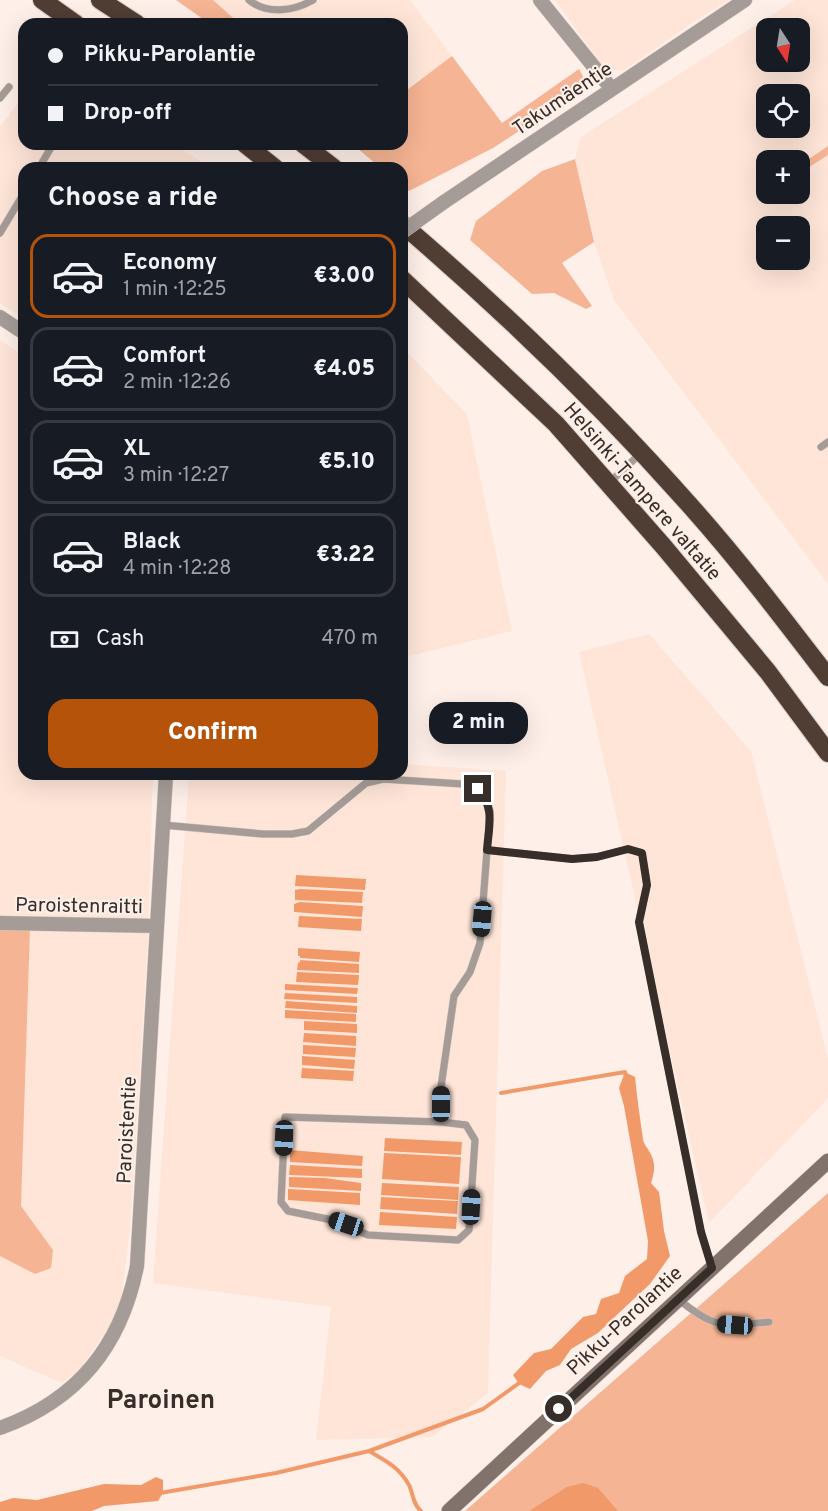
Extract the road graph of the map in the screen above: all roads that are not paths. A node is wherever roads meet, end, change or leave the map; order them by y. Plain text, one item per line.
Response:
1 (42, 0) edge
2 (100, 0) edge
3 (116, 0) edge
4 (249, 0) edge
5 (313, 0) edge
6 (540, 0) edge
7 (745, 0) edge
8 (68, 18) edge
9 (128, 18) edge
10 (136, 18) edge
11 (9, 87) dead end
12 (611, 88) junction
13 (0, 98) edge
14 (252, 150) edge
15 (311, 150) edge
16 (268, 162) edge
17 (326, 162) edge
18 (18, 203) edge
19 (408, 228) edge
20 (408, 229) edge
21 (0, 233) edge
22 (408, 285) edge
23 (0, 317) edge
24 (18, 329) edge
25 (828, 442) edge
26 (821, 447) dead end
27 (641, 453) junction
28 (609, 483) junction
29 (828, 677) edge
30 (828, 753) edge
31 (166, 780) edge
32 (379, 780) edge
33 (399, 780) edge
34 (163, 825) junction
35 (487, 850) junction
36 (0, 923) edge
37 (157, 926) junction
38 (441, 1122) junction
39 (828, 1161) edge
40 (712, 1268) junction
41 (678, 1299) junction
42 (769, 1322) dead end
43 (0, 1428) edge
44 (449, 1511) edge

1 - 8 highway
2 - 9 highway
3 - 10 highway
4 - 5 lane
6 - 12 street
7 - 12 street, Takumäentie
11 - 13 lane
12 - 19 street, Takumäentie, bridge
14 - 16 highway
15 - 17 highway
18 - 21 lane
20 - 27 highway, Helsinki-Tampere valtatie
22 - 28 highway, Helsinki-Tampere valtatie
23 - 24 street
25 - 26 lane
27 - 28 lane
27 - 29 highway, Helsinki-Tampere valtatie
28 - 30 highway, Helsinki-Tampere valtatie
31 - 34 street, Paroistentie
32 - 34 lane
33 - 35 lane
34 - 37 street, Paroistentie
35 - 38 lane
35 - 40 lane
36 - 37 street, Paroistenraitti
37 - 43 street, Paroistentie
38 - 38 lane
39 - 40 main road, Pikku-Parolantie
40 - 41 main road, Pikku-Parolantie
41 - 42 lane
41 - 44 main road, Pikku-Parolantie

